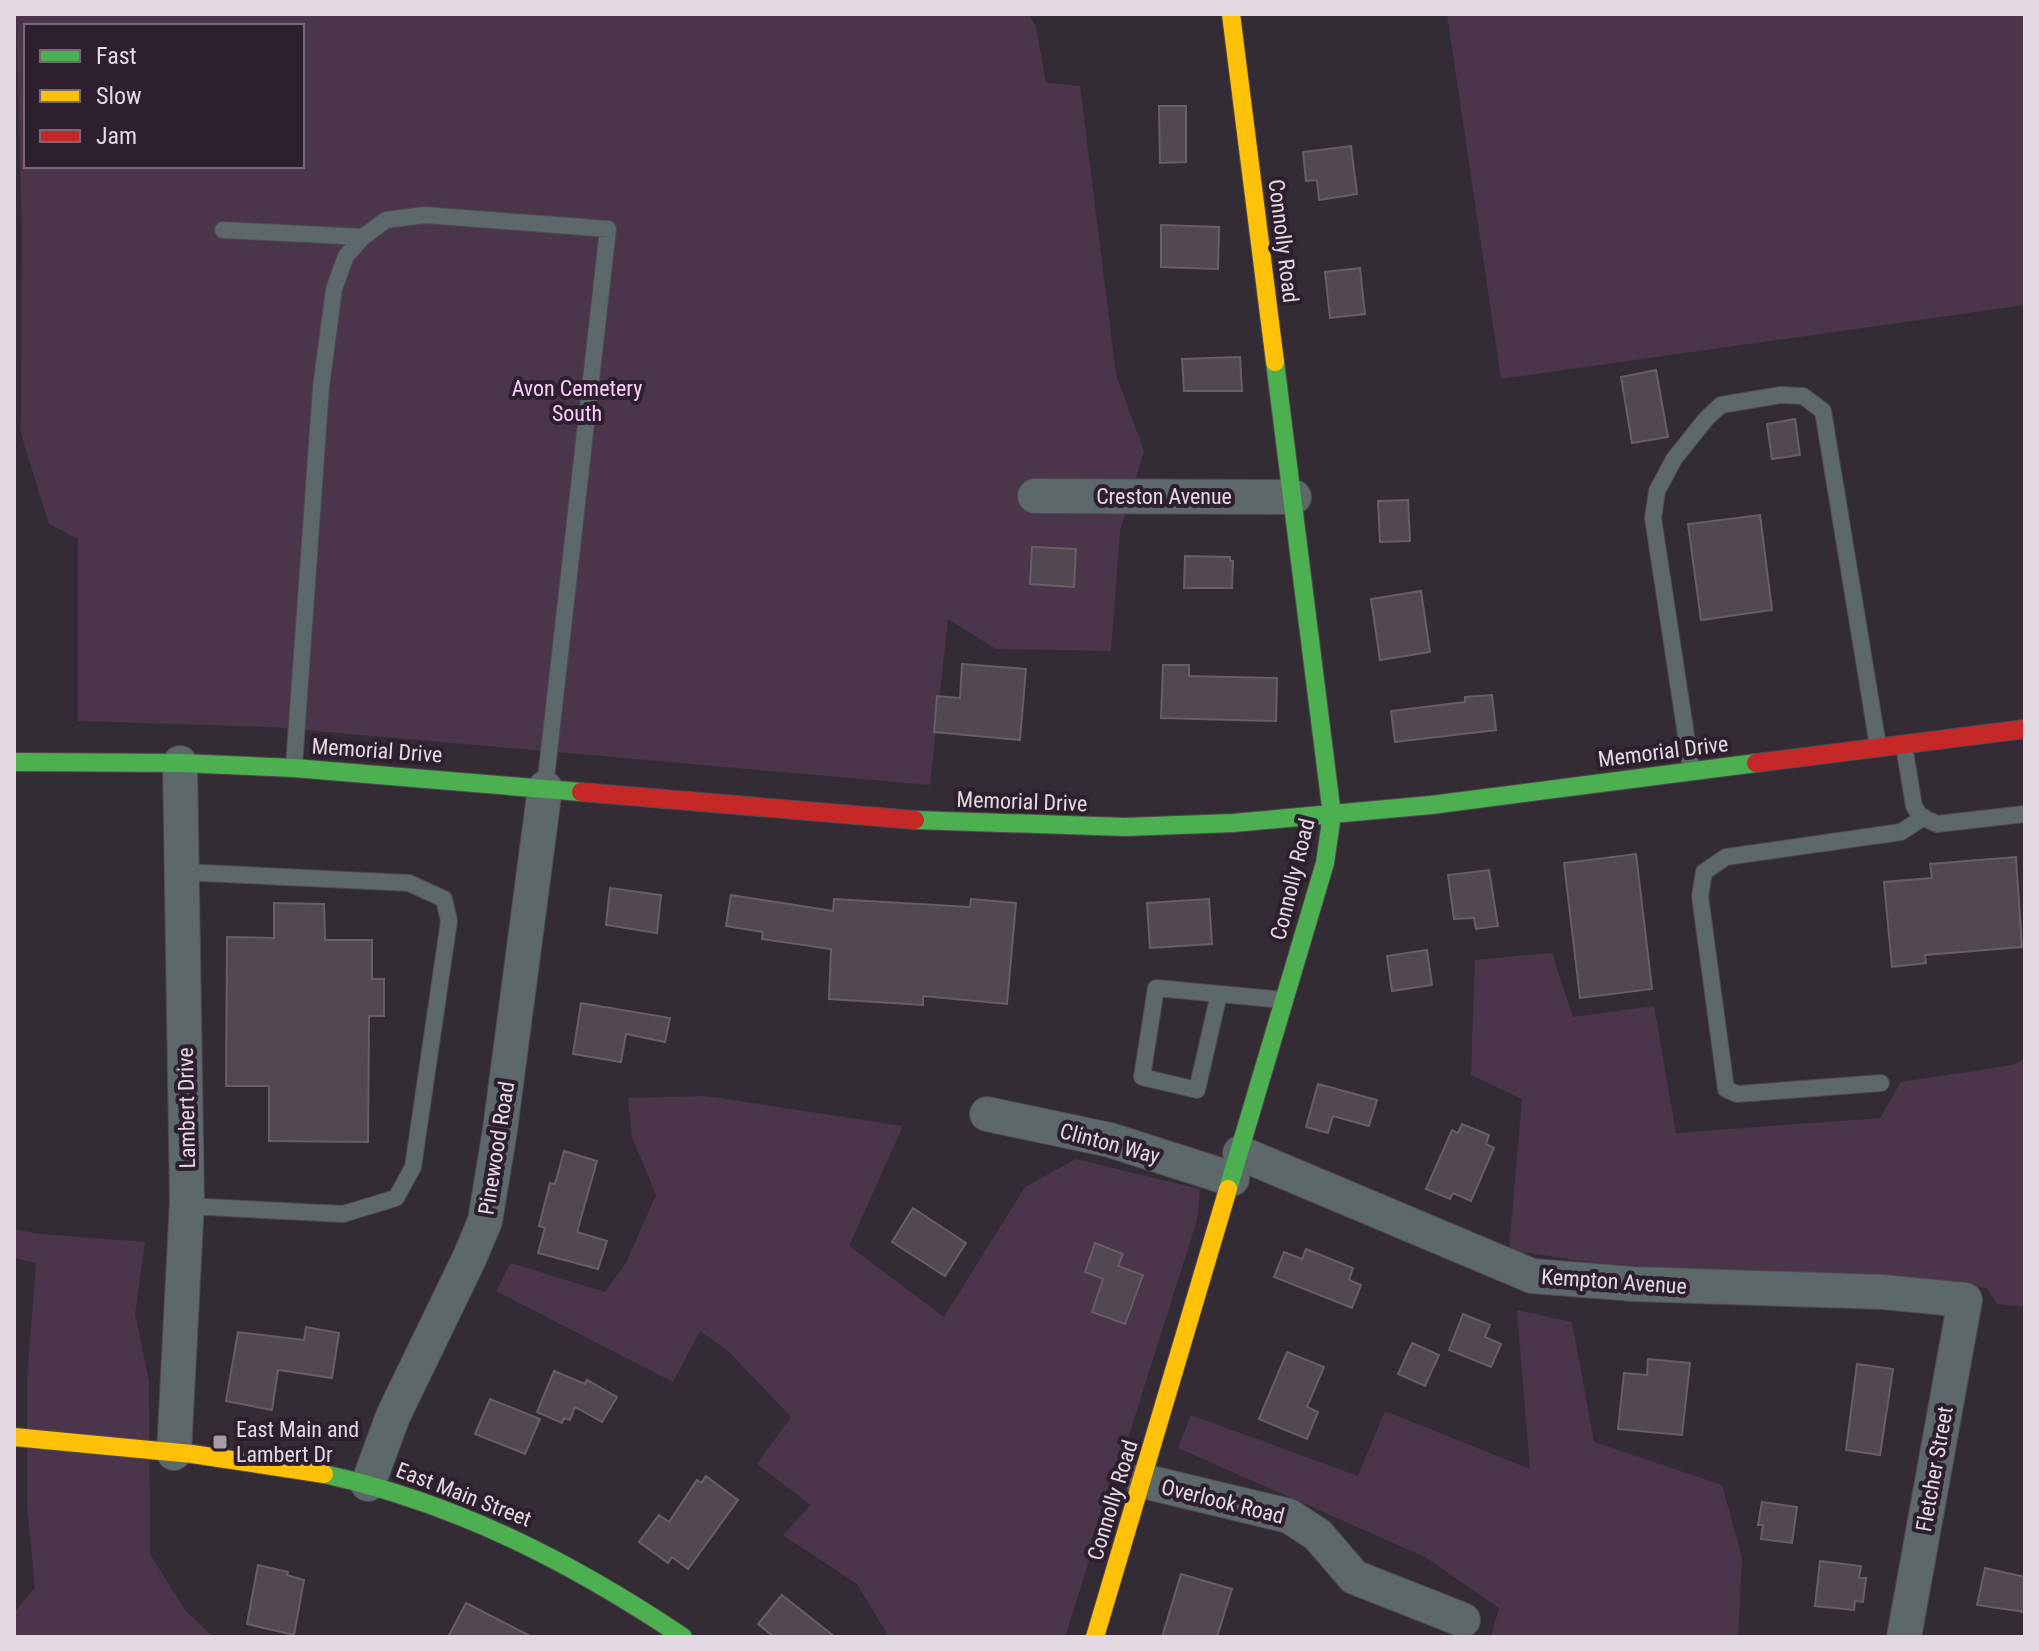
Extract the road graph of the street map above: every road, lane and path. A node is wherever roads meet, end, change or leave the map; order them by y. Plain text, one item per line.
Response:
1 (1231, 14) edge
2 (223, 230) dead end
3 (363, 237) junction
4 (1035, 496) dead end
5 (1294, 497) junction
6 (2025, 729) edge
7 (1903, 745) junction
8 (1879, 748) junction
9 (14, 762) edge
10 (180, 763) junction
11 (294, 768) junction
12 (1691, 771) junction
13 (545, 788) junction
14 (2025, 814) edge
15 (1332, 815) junction
16 (1924, 817) junction
17 (182, 872) junction
18 (1219, 994) junction
19 (1285, 1000) junction
20 (1881, 1083) dead end
21 (987, 1114) dead end
22 (1236, 1166) junction
23 (187, 1206) junction
24 (1965, 1300) joint
25 (14, 1437) edge
26 (174, 1453) junction
27 (1143, 1481) junction
28 (368, 1484) junction
29 (1463, 1620) dead end
30 (683, 1637) edge
31 (1095, 1637) edge
32 (1904, 1637) edge

1 - 5 main road, Connolly Road
2 - 3 lane
3 - 11 lane
3 - 13 lane
4 - 5 street, Creston Avenue
5 - 15 main road, Connolly Road
6 - 7 main road, Memorial Drive
7 - 8 main road, Memorial Drive
7 - 16 lane
8 - 12 main road, Memorial Drive
8 - 12 lane
9 - 10 main road, Memorial Drive
10 - 11 main road, Memorial Drive
10 - 17 street, Lambert Drive
11 - 13 main road, Memorial Drive
12 - 15 main road, Memorial Drive
13 - 15 main road, Memorial Drive
13 - 28 street, Pinewood Road
14 - 16 lane
15 - 19 main road, Connolly Road
16 - 20 lane
17 - 23 street, Lambert Drive
17 - 23 lane
18 - 18 lane
18 - 19 lane
19 - 22 main road, Connolly Road
21 - 22 street, Clinton Way
22 - 24 street, Kempton Avenue
22 - 27 main road, Connolly Road
23 - 26 street, Lambert Drive
24 - 32 street, Fletcher Street
25 - 26 main road, East Main Street
26 - 28 main road, East Main Street
27 - 29 street, Overlook Road
27 - 31 main road, Connolly Road
28 - 30 main road, East Main Street

